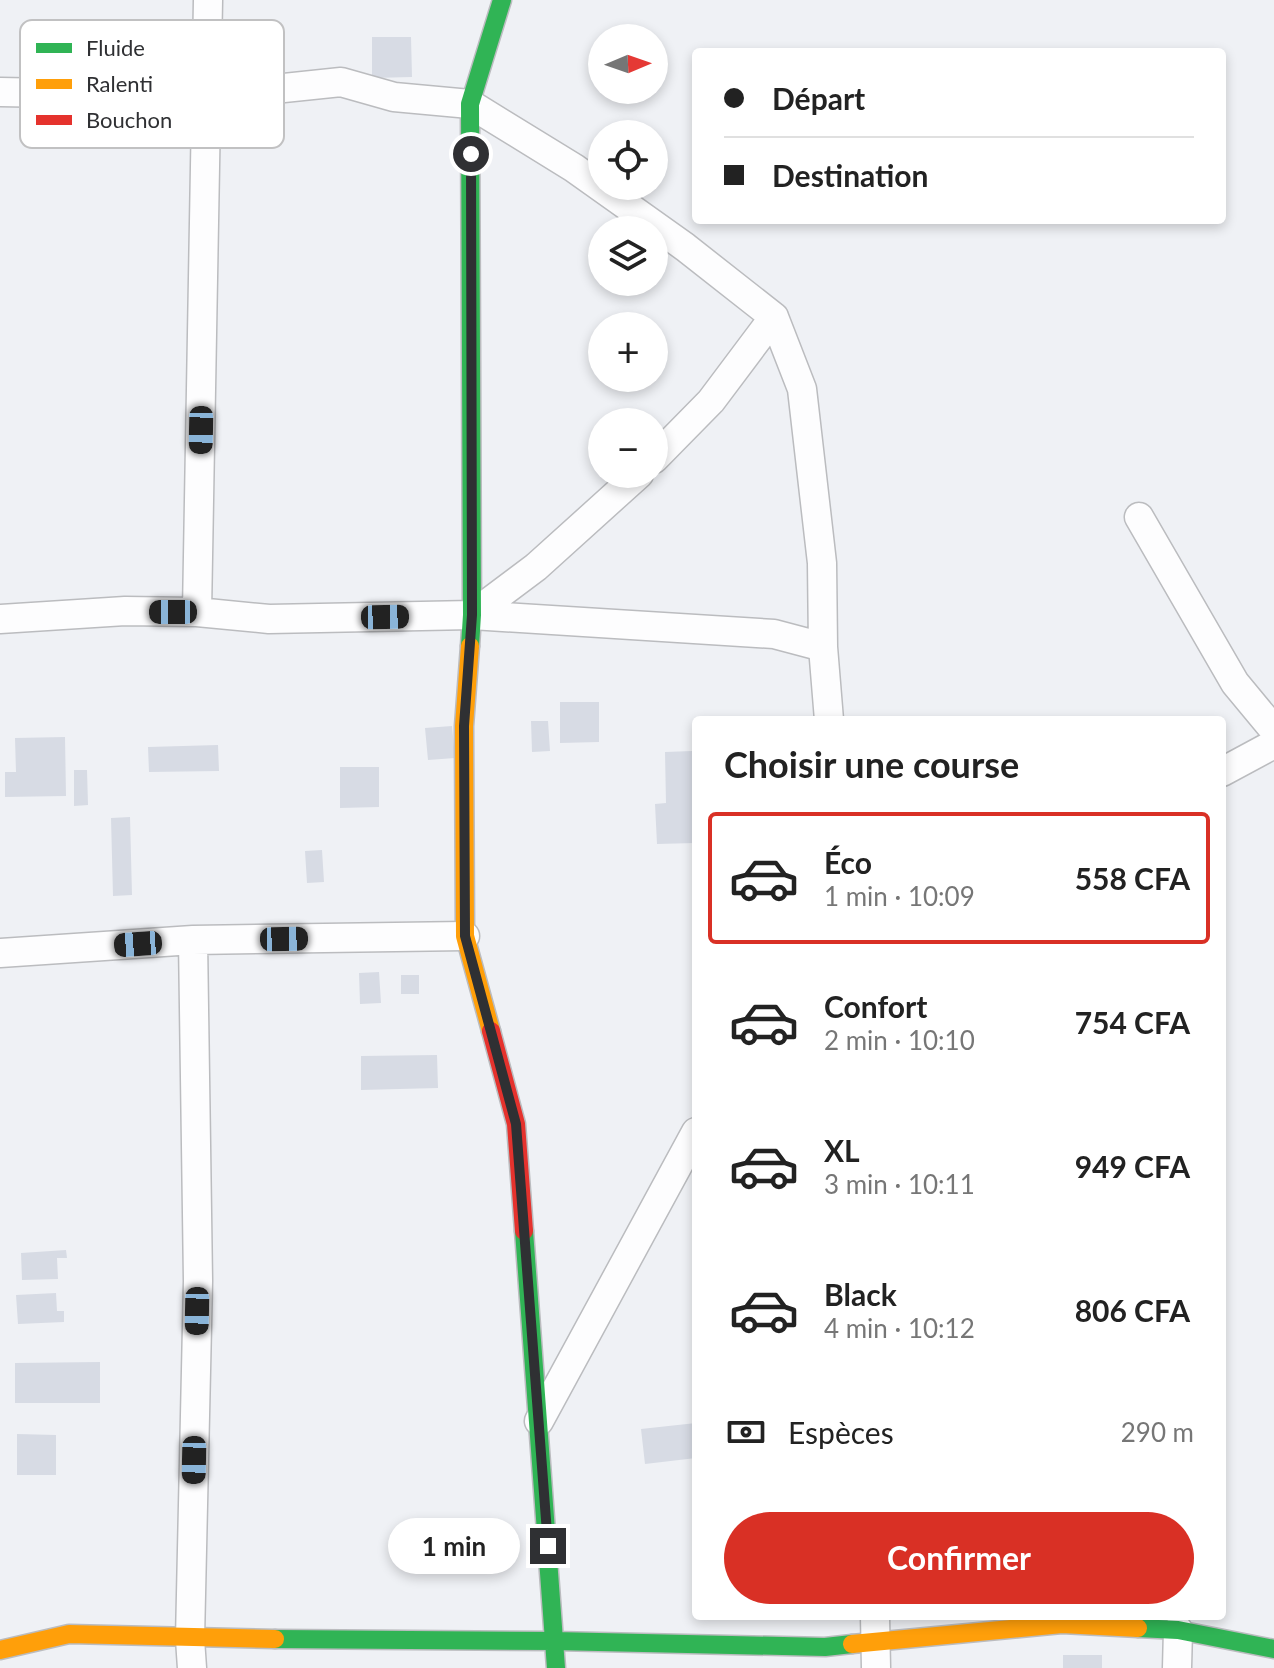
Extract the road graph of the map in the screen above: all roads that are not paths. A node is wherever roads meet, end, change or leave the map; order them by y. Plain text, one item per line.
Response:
1 (502, 0) edge
2 (284, 88) edge
3 (0, 92) edge
4 (20, 92) edge
5 (470, 104) junction
6 (207, 148) edge
7 (774, 317) junction
8 (668, 445) edge
9 (623, 488) edge
10 (1139, 517) dead end
11 (197, 612) junction
12 (472, 615) junction
13 (0, 619) edge
14 (823, 647) junction
15 (829, 716) edge
16 (1274, 730) edge
17 (1274, 744) edge
18 (1226, 770) edge
19 (465, 936) junction
20 (193, 940) junction
21 (0, 953) edge
22 (692, 1139) edge
23 (539, 1421) junction
24 (1178, 1630) junction
25 (190, 1639) junction
26 (555, 1641) junction
27 (875, 1642) edge
28 (1274, 1649) edge
29 (0, 1650) edge
30 (192, 1668) edge
31 (556, 1668) edge
32 (1177, 1668) edge

1 - 5 street
2 - 5 street
3 - 4 street
5 - 7 street
5 - 12 street
6 - 11 street
7 - 8 street
7 - 14 street
9 - 12 street
10 - 16 street
11 - 12 street
11 - 13 street
12 - 14 street
12 - 19 street
14 - 15 street
17 - 18 street
19 - 20 street
19 - 23 street
20 - 21 street
20 - 25 street
22 - 23 street
23 - 26 street
24 - 27 street
24 - 28 street
24 - 32 street
25 - 26 street
25 - 29 street
25 - 30 street
26 - 27 street
26 - 31 street

